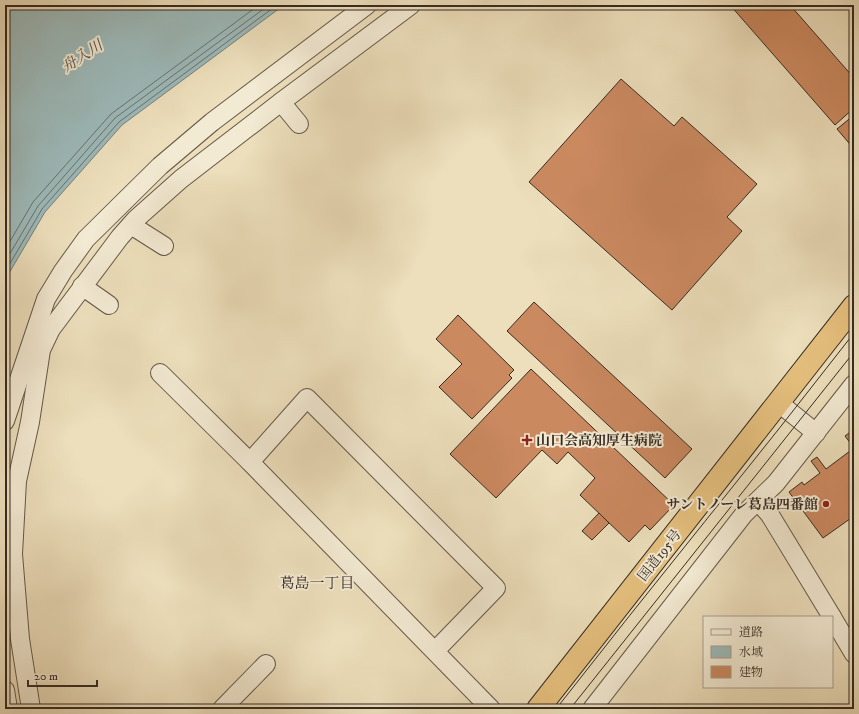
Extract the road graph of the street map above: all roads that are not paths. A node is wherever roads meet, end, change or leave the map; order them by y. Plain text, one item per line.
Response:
1 (367, 5) edge
2 (411, 5) edge
3 (281, 102) junction
4 (299, 124) dead end
5 (131, 225) junction
6 (164, 246) dead end
7 (82, 286) junction
8 (109, 304) dead end
9 (854, 306) edge
10 (36, 349) junction
11 (160, 373) dead end
12 (854, 384) edge
13 (779, 403) junction
14 (5, 421) edge
15 (816, 432) junction
16 (250, 462) junction
17 (758, 501) junction
18 (831, 616) edge
19 (833, 619) edge
20 (435, 651) junction
21 (854, 654) edge
22 (266, 664) dead end
23 (5, 690) edge
24 (8, 709) edge
25 (31, 709) edge
26 (222, 709) edge
27 (491, 709) edge
28 (538, 709) edge
29 (592, 709) edge

1 - 10 street
2 - 3 street
3 - 4 street
3 - 5 street
5 - 6 street
5 - 7 street
7 - 8 street
7 - 10 street
9 - 13 highway, 国道195号
10 - 14 street
10 - 25 street
11 - 16 street
12 - 15 street
13 - 15 street
13 - 28 highway, 国道195号
15 - 17 street
16 - 20 street
16 - 20 street
17 - 18 street
17 - 29 street
19 - 21 street
20 - 27 street
22 - 26 street
23 - 24 street

